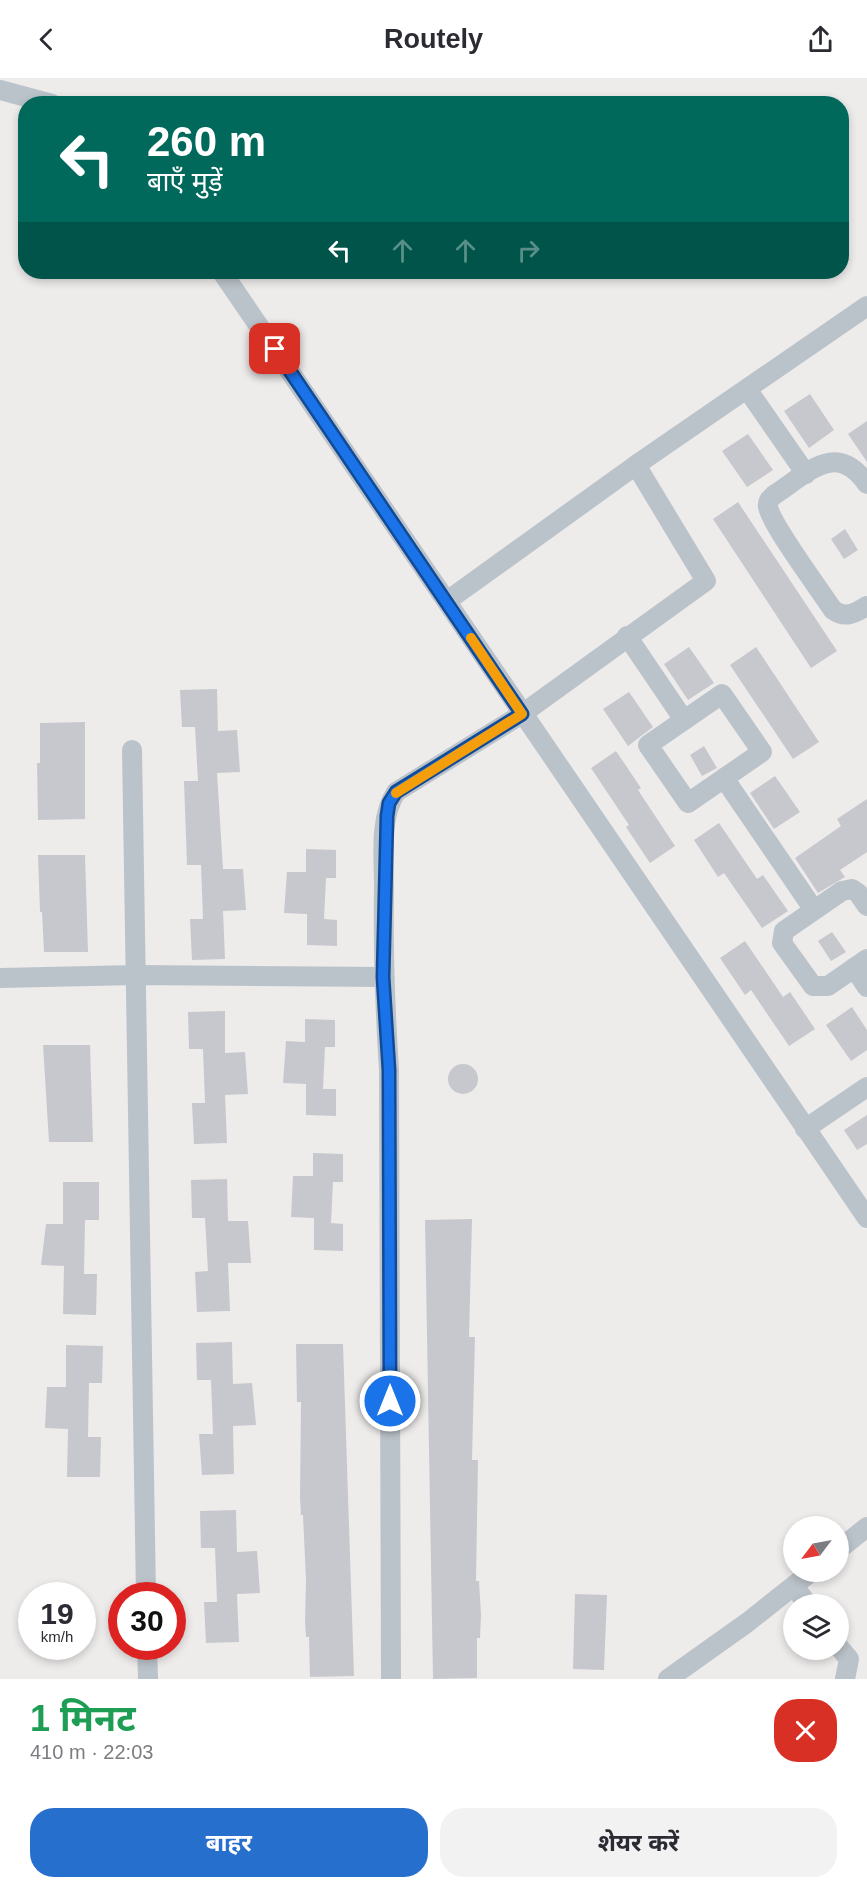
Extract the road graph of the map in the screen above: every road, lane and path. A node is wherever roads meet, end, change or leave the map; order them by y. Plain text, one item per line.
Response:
1 (0, 90) edge
2 (22, 96) edge
3 (227, 279) edge
4 (867, 306) edge
5 (747, 389) junction
6 (636, 465) junction
7 (806, 474) junction
8 (867, 484) edge
9 (447, 601) junction
10 (867, 606) edge
11 (627, 636) junction
12 (522, 714) junction
13 (684, 720) junction
14 (132, 750) dead end
15 (724, 778) junction
16 (867, 906) edge
17 (814, 910) junction
18 (860, 963) edge
19 (136, 975) junction
20 (383, 977) junction
21 (0, 978) edge
22 (867, 987) edge
23 (867, 1087) edge
24 (806, 1129) junction
25 (867, 1218) edge
26 (867, 1527) edge
27 (849, 1541) edge
28 (146, 1582) edge
29 (799, 1582) edge
30 (794, 1586) junction
31 (800, 1594) edge
32 (851, 1656) edge
33 (147, 1660) edge
34 (148, 1679) edge
35 (391, 1679) edge
36 (669, 1679) edge
37 (845, 1679) edge

1 - 2 street
3 - 9 street
4 - 5 street
5 - 6 street
5 - 7 street
6 - 9 street
6 - 11 street
7 - 8 street
7 - 10 street
9 - 12 street
11 - 12 street
11 - 13 street
12 - 20 street
12 - 24 street
13 - 15 street
13 - 15 street
14 - 19 street
15 - 17 street
16 - 17 street
17 - 18 street
18 - 22 street
19 - 20 street
19 - 21 street
19 - 28 street
20 - 35 street
23 - 24 street
24 - 25 street
26 - 27 street
29 - 30 street
30 - 31 street
30 - 36 street
32 - 37 street
33 - 34 street

